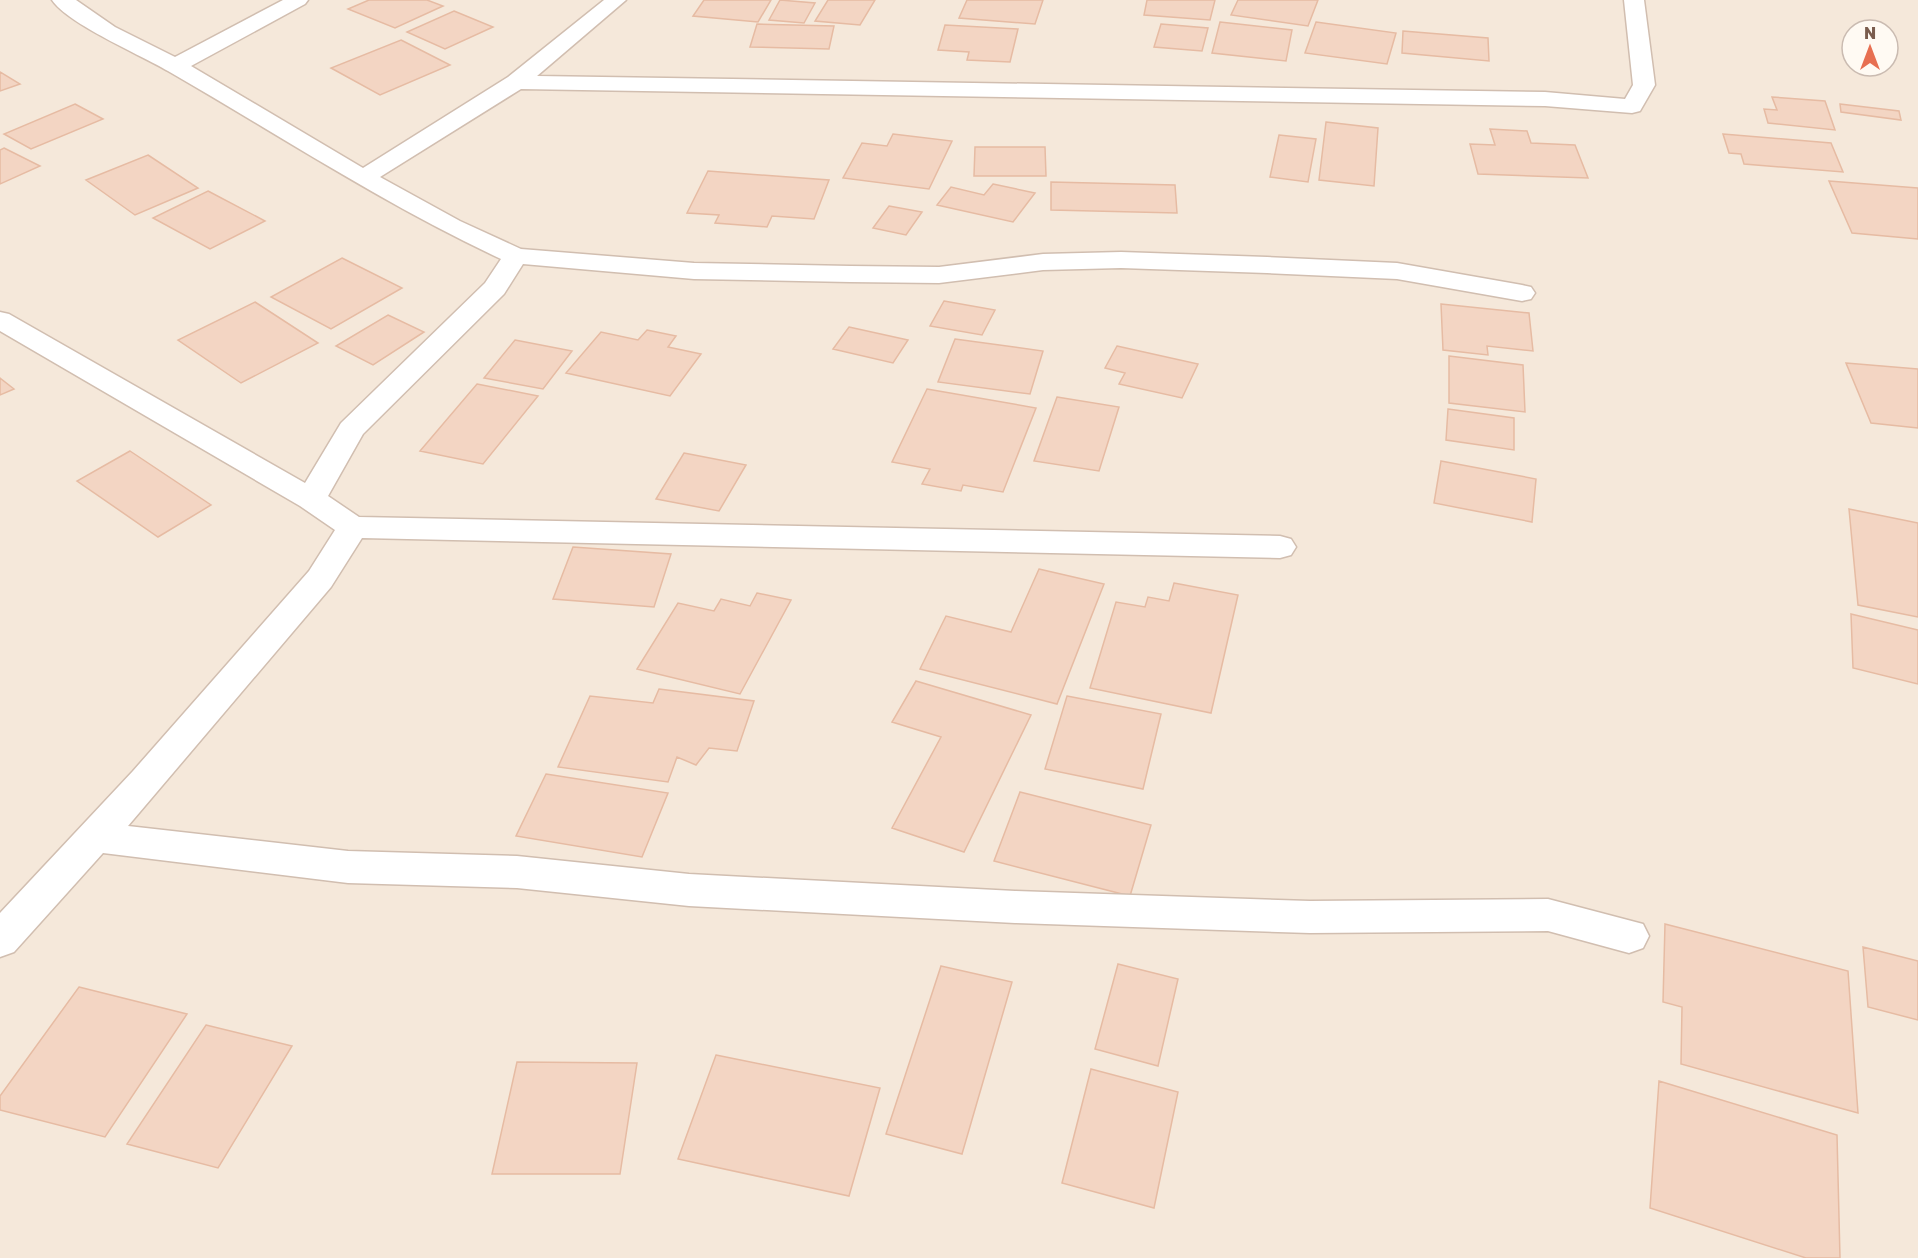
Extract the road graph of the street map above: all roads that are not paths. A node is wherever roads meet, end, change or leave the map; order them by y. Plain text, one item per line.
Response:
1 (62, 0) edge
2 (298, 0) edge
3 (616, 0) edge
4 (1634, 0) edge
5 (176, 66) junction
6 (516, 82) junction
7 (364, 177) junction
8 (516, 256) junction
9 (1522, 293) dead end
10 (0, 320) edge
11 (311, 499) junction
12 (353, 527) junction
13 (1280, 547) dead end
14 (96, 837) junction
15 (1629, 936) dead end
16 (0, 940) edge

1 - 5 street
2 - 5 street
3 - 6 street
4 - 6 street
5 - 7 street
6 - 7 street
7 - 8 street
8 - 9 street
8 - 11 street
10 - 11 street
11 - 12 street
12 - 13 street
12 - 14 street
14 - 15 street
14 - 16 street

